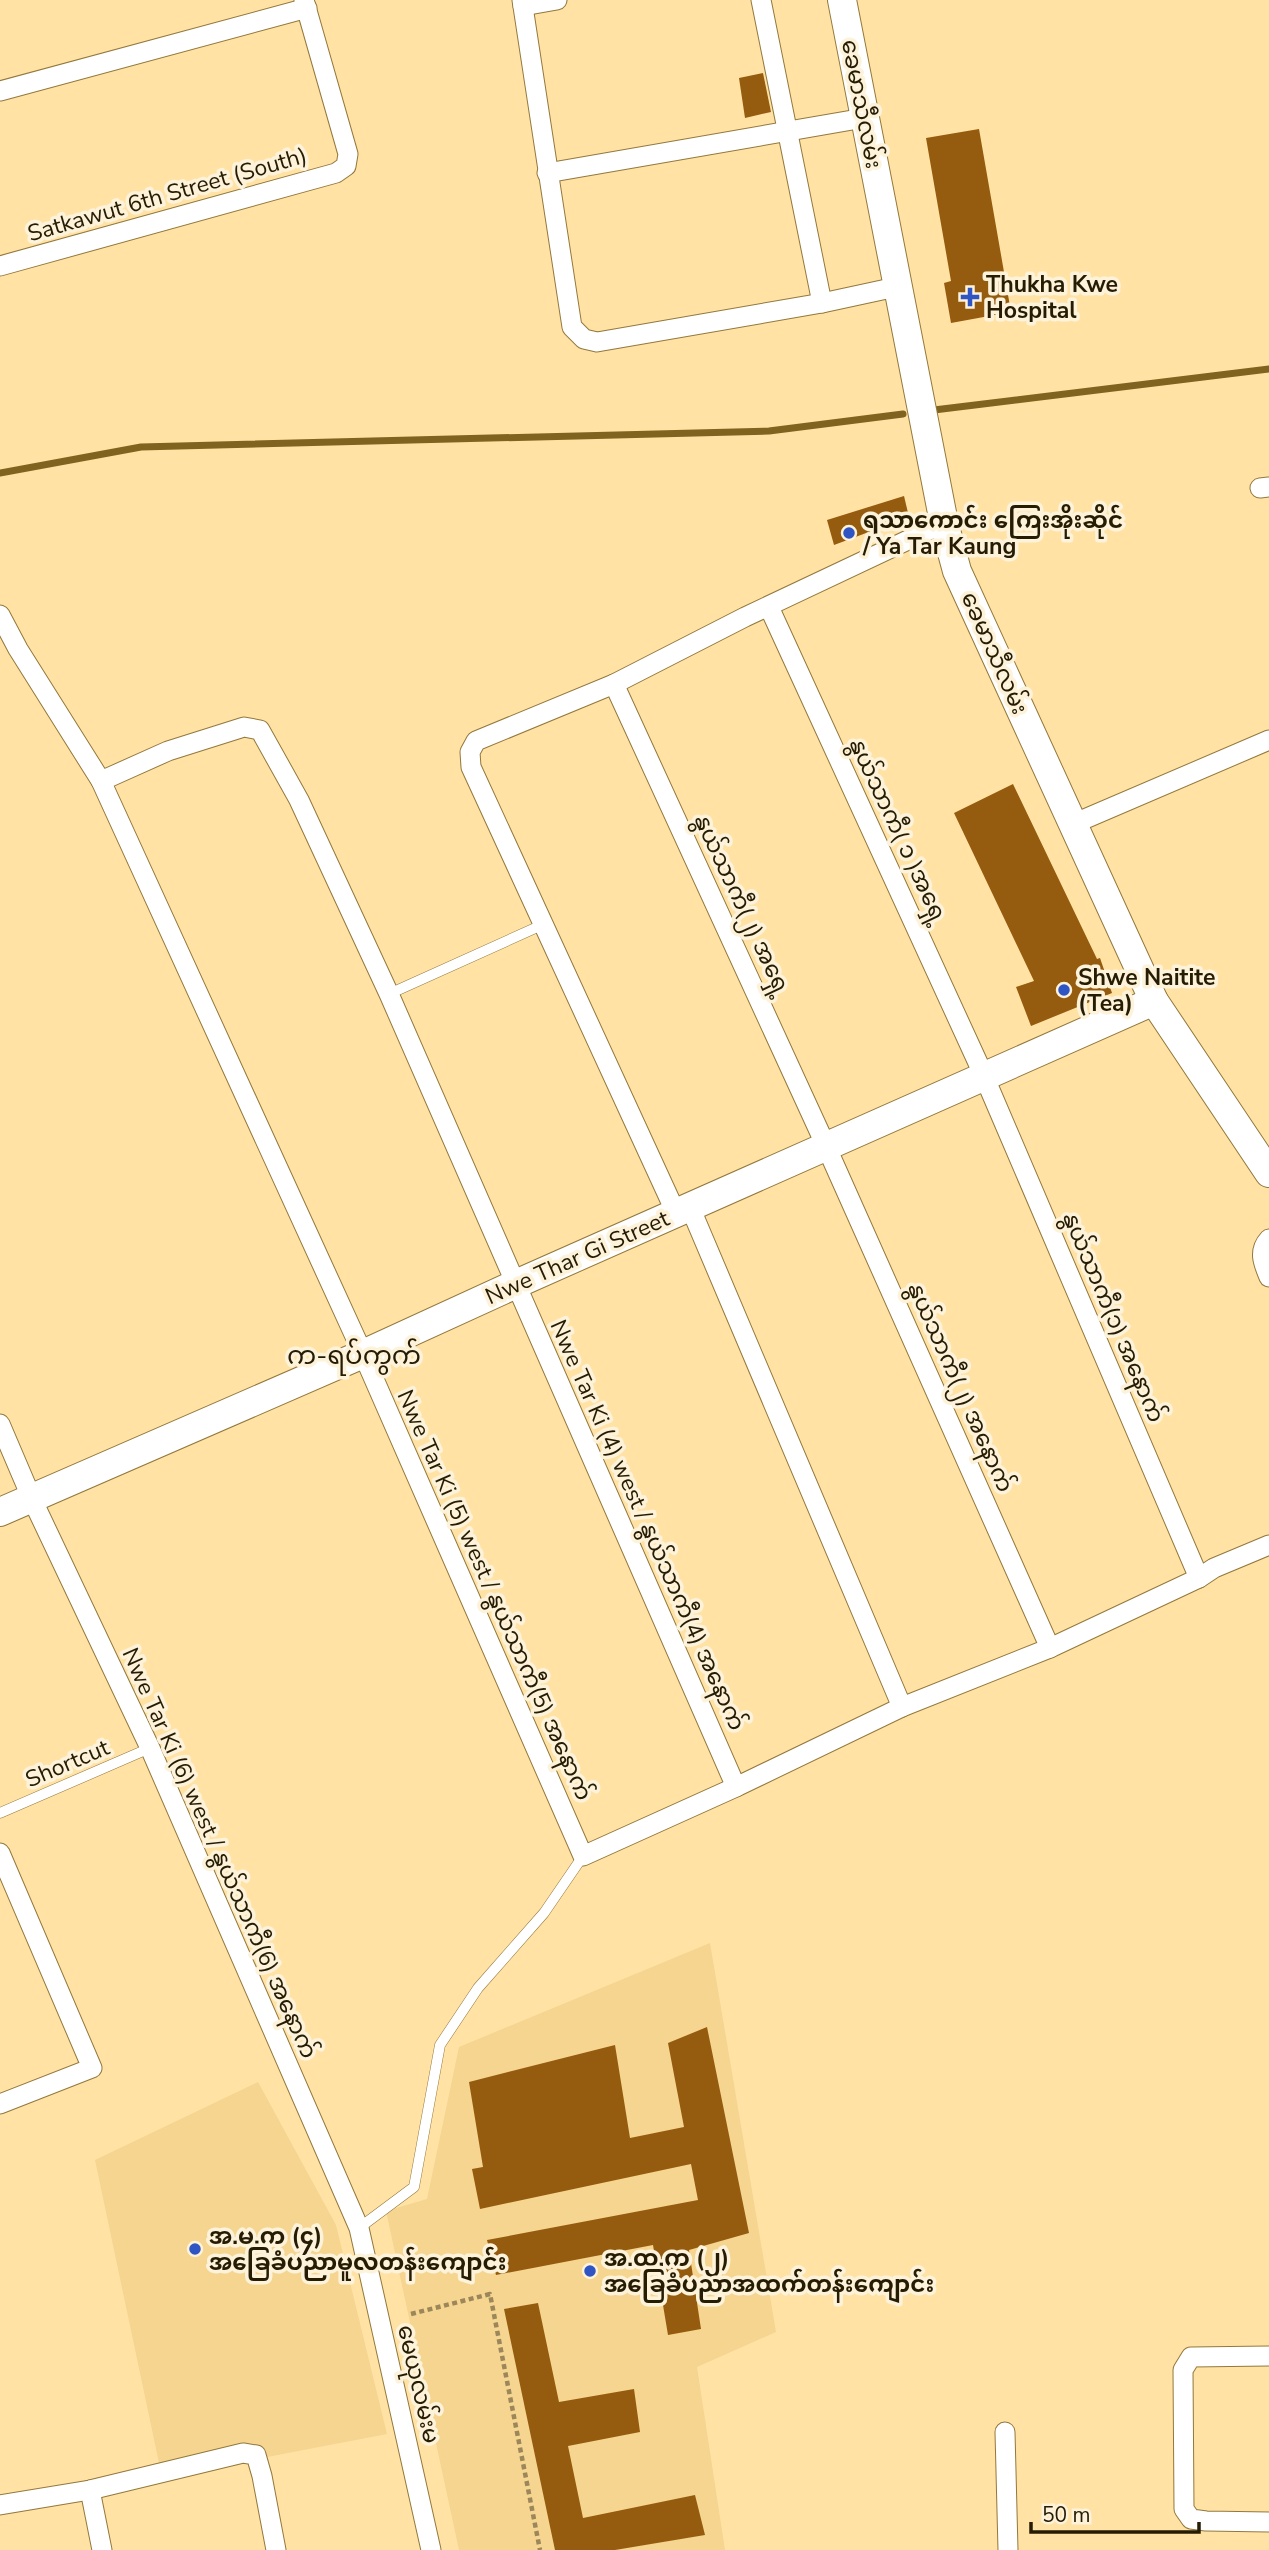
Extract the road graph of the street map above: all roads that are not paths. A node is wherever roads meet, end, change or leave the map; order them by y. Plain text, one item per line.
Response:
1 (557, 0) edge
2 (761, 0) edge
3 (842, 0) edge
4 (522, 3) edge
5 (306, 4) edge
6 (0, 91) edge
7 (864, 118) junction
8 (787, 131) junction
9 (547, 173) junction
10 (0, 266) edge
11 (897, 287) junction
12 (822, 303) junction
13 (944, 523) junction
14 (769, 607) junction
15 (0, 615) edge
16 (9, 651) edge
17 (614, 684) junction
18 (1269, 740) edge
19 (101, 781) junction
20 (1073, 824) junction
21 (542, 925) junction
22 (389, 994) junction
23 (1154, 1000) junction
24 (984, 1076) junction
25 (827, 1146) junction
26 (1269, 1173) edge
27 (683, 1210) junction
28 (1269, 1239) edge
29 (1269, 1277) edge
30 (516, 1284) junction
31 (363, 1354) junction
32 (0, 1424) edge
33 (32, 1499) junction
34 (0, 1512) edge
35 (1269, 1545) edge
36 (1199, 1578) junction
37 (1050, 1648) junction
38 (902, 1707) junction
39 (150, 1748) junction
40 (736, 1787) junction
41 (0, 1813) edge
42 (0, 1853) edge
43 (583, 1856) junction
44 (0, 2104) edge
45 (359, 2228) junction
46 (1269, 2356) edge
47 (1005, 2432) dead end
48 (90, 2490) junction
49 (0, 2505) edge
50 (1269, 2522) edge
51 (102, 2550) edge
52 (276, 2550) edge
53 (431, 2550) edge
54 (1008, 2550) edge

1 - 4 street
2 - 8 street
3 - 7 main road, ခေမာသီလမ်း
4 - 9 street
5 - 6 street
5 - 10 street, Satkawut 6th Street (South)
7 - 8 street
7 - 11 main road, ခေမာသီလမ်း
8 - 9 street
8 - 12 street
9 - 12 street
11 - 12 street
11 - 13 main road, ခေမာသီလမ်း
13 - 14 street
13 - 20 main road, ခေမာသီလမ်း
14 - 17 street
14 - 24 street, နွယ်သာကီ( ၁ )အရှေ့
15 - 16 street, Nwe Tar Ki (5) west / နွယ်သာကီ(5) အနောက်
16 - 19 street, Nwe Tar Ki (5) west / နွယ်သာကီ(5) အနောက်
17 - 21 street
17 - 25 street, နွယ်သာကီ(၂) အရှေ့
18 - 20 street
19 - 22 street, Nwe Tar Ki (4) west / နွယ်သာကီ(4) အနောက်
19 - 31 street, Nwe Tar Ki (5) west / နွယ်သာကီ(5) အနောက်
20 - 23 main road, ခေမာသီလမ်း
21 - 22 lane
21 - 27 street
22 - 30 street, Nwe Tar Ki (4) west / နွယ်သာကီ(4) အနောက်
23 - 24 main road, Nwe Thar Gi Street
23 - 26 main road, ခေမာသီလမ်း
24 - 25 main road, Nwe Thar Gi Street
24 - 36 street, နွယ်သာကီ(၁) အနောက်
25 - 27 main road, Nwe Thar Gi Street
25 - 37 street, နွယ်သာကီ(၂) အနောက်
27 - 30 main road, Nwe Thar Gi Street
27 - 38 street
28 - 29 street
30 - 31 main road, Nwe Thar Gi Street
30 - 40 street, Nwe Tar Ki (4) west / နွယ်သာကီ(4) အနောက်
31 - 33 main road, Nwe Thar Gi Street
31 - 43 street, Nwe Tar Ki (5) west / နွယ်သာကီ(5) အနောက်
32 - 33 street, Nwe Tar Ki (6) west / နွယ်သာကီ(6) အနောက်
33 - 34 main road, Nwe Thar Gi Street
33 - 39 street, Nwe Tar Ki (6) west / နွယ်သာကီ(6) အနောက်
35 - 36 street
36 - 37 street
37 - 38 street
38 - 40 street
39 - 41 lane, Shortcut
39 - 45 street, Nwe Tar Ki (6) west / နွယ်သာကီ(6) အနောက်
40 - 43 street
42 - 44 street
43 - 45 lane
45 - 53 street, မေယုလမ်းမ
46 - 50 street
47 - 54 street
48 - 49 street
48 - 51 street
48 - 52 street

